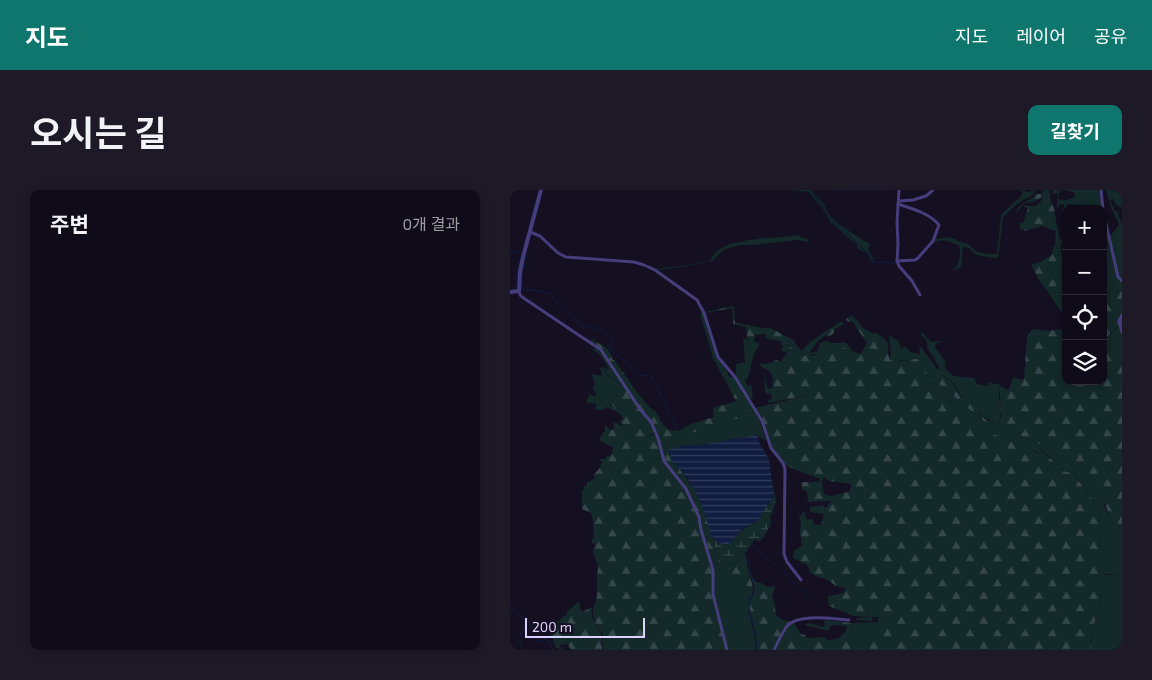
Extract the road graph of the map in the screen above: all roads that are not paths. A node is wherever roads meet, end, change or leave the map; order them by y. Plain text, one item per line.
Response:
1 (541, 190) edge
2 (899, 190) edge
3 (933, 190) edge
4 (1101, 190) edge
5 (898, 202) junction
6 (1102, 205) edge
7 (1107, 228) edge
8 (530, 232) junction
9 (897, 261) junction
10 (1122, 281) edge
11 (519, 291) junction
12 (510, 292) edge
13 (920, 295) dead end
14 (1122, 315) edge
15 (1122, 332) edge
16 (801, 580) dead end
17 (848, 620) dead end
18 (727, 650) edge
19 (774, 650) edge

1 - 8 street
2 - 5 street
3 - 5 street
4 - 6 street
5 - 9 street
5 - 9 street
7 - 10 street
8 - 11 street
8 - 16 street
9 - 13 street
11 - 12 street
11 - 18 street
14 - 15 street
17 - 19 street

